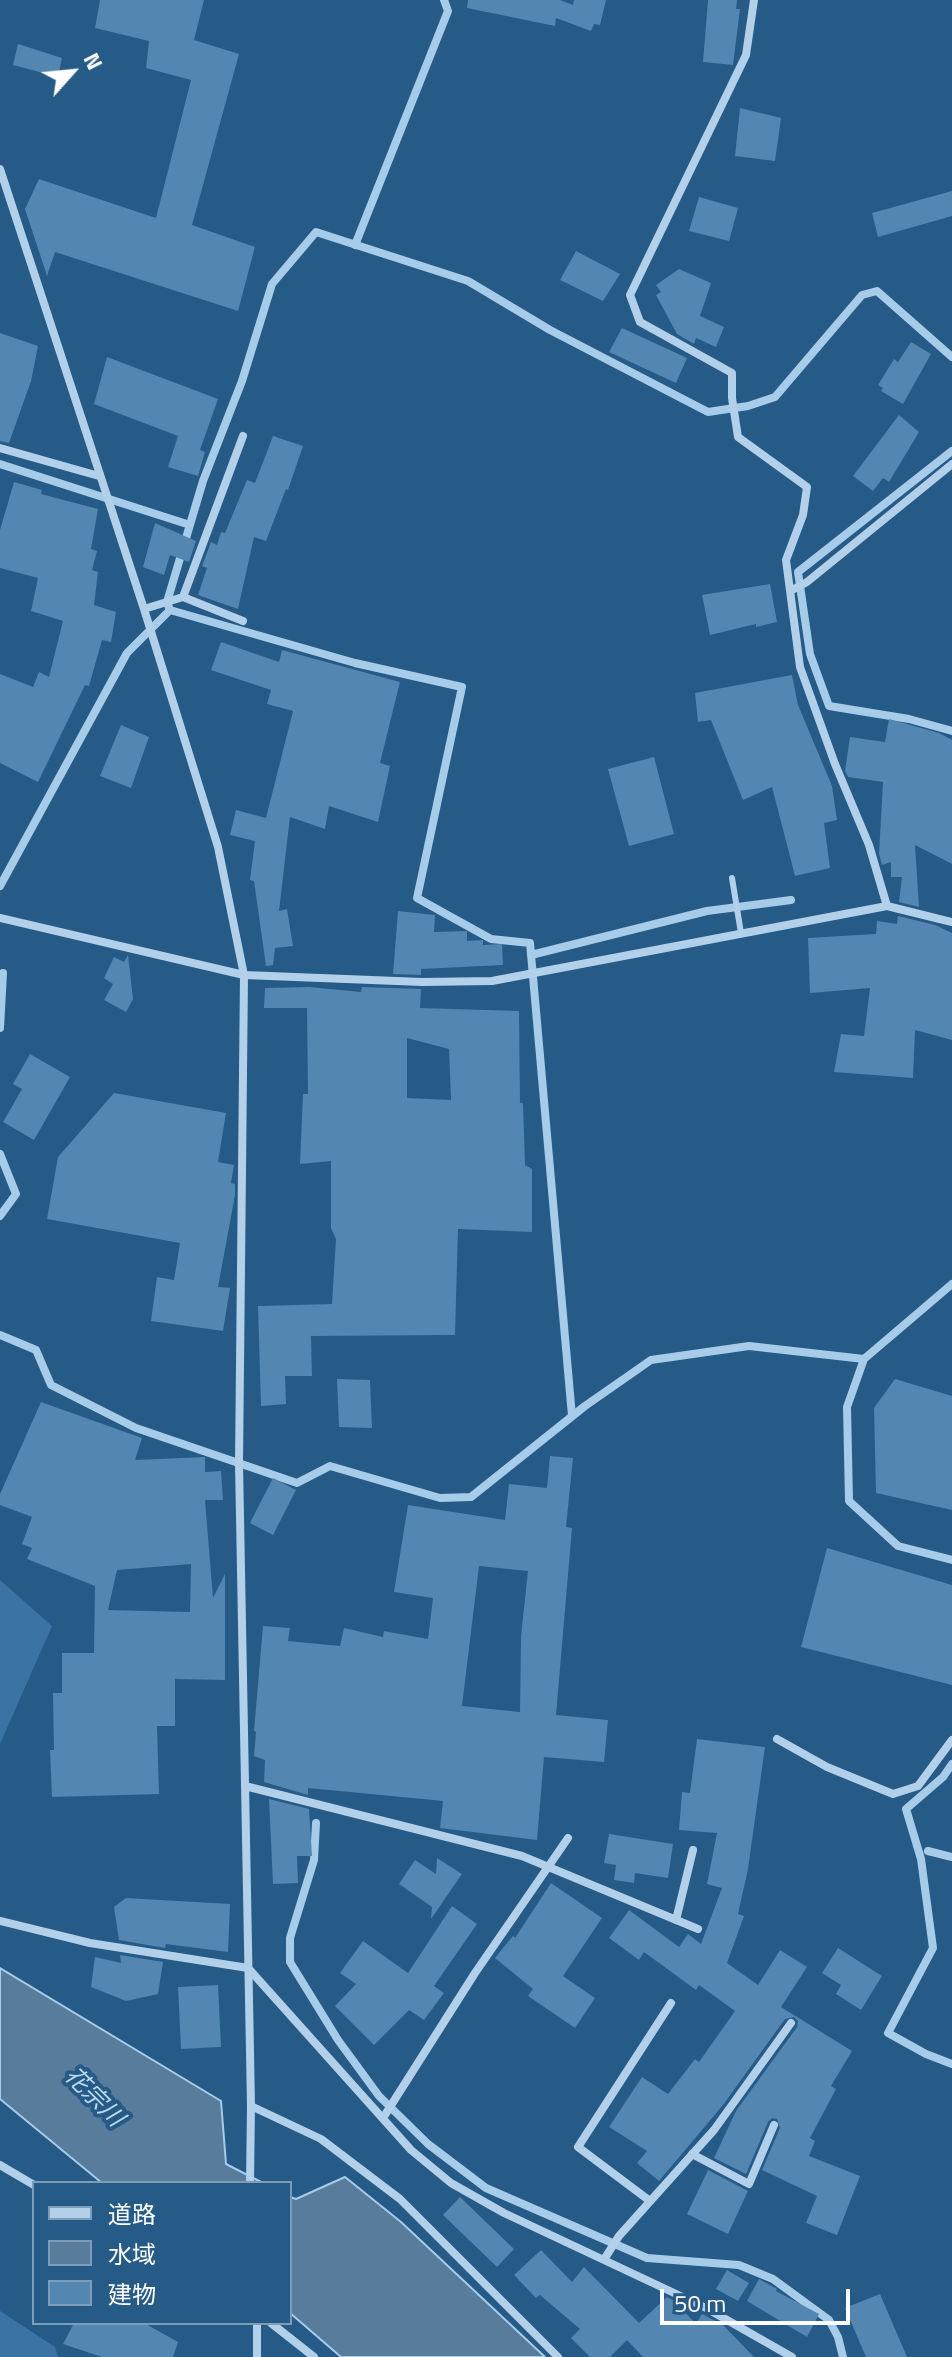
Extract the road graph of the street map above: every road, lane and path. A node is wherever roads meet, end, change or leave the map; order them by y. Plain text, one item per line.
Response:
1 (754, 0) edge
2 (0, 169) edge
3 (243, 436) dead end
4 (0, 448) edge
5 (952, 464) edge
6 (99, 476) junction
7 (792, 590) junction
8 (180, 598) junction
9 (144, 609) junction
10 (243, 621) dead end
11 (732, 878) dead end
12 (887, 906) junction
13 (0, 918) edge
14 (952, 922) edge
15 (741, 933) junction
16 (244, 975) junction
17 (777, 1739) dead end
18 (952, 1740) edge
19 (245, 1786) junction
20 (568, 1838) dead end
21 (693, 1850) dead end
22 (548, 1867) junction
23 (676, 1920) junction
24 (0, 1921) edge
25 (698, 1929) dead end
26 (248, 1968) junction
27 (671, 2003) dead end
28 (791, 2023) dead end
29 (251, 2106) junction
30 (383, 2118) junction
31 (774, 2125) dead end
32 (692, 2154) junction
33 (0, 2165) edge
34 (250, 2181) edge
35 (32, 2184) edge
36 (650, 2201) junction
37 (605, 2258) junction
38 (257, 2325) edge
39 (274, 2325) edge
40 (257, 2357) edge
41 (314, 2357) edge
42 (558, 2357) edge
43 (792, 2357) edge

1 - 7 street
2 - 6 street
3 - 8 street
4 - 6 street
5 - 7 street
6 - 9 street
7 - 12 street
8 - 9 street
8 - 10 street
9 - 16 street
11 - 15 lane
12 - 14 street
12 - 15 street
13 - 16 street
15 - 16 street
16 - 19 street
17 - 18 street
19 - 22 street
19 - 26 street
20 - 22 street
21 - 23 street
22 - 23 street
22 - 30 street
23 - 25 street
24 - 26 street
26 - 29 street
26 - 30 street
27 - 36 street
28 - 32 street
29 - 34 street
29 - 42 street
30 - 37 street
31 - 32 street
32 - 36 street
33 - 35 street
36 - 37 street
37 - 43 street
38 - 40 street
39 - 41 street

